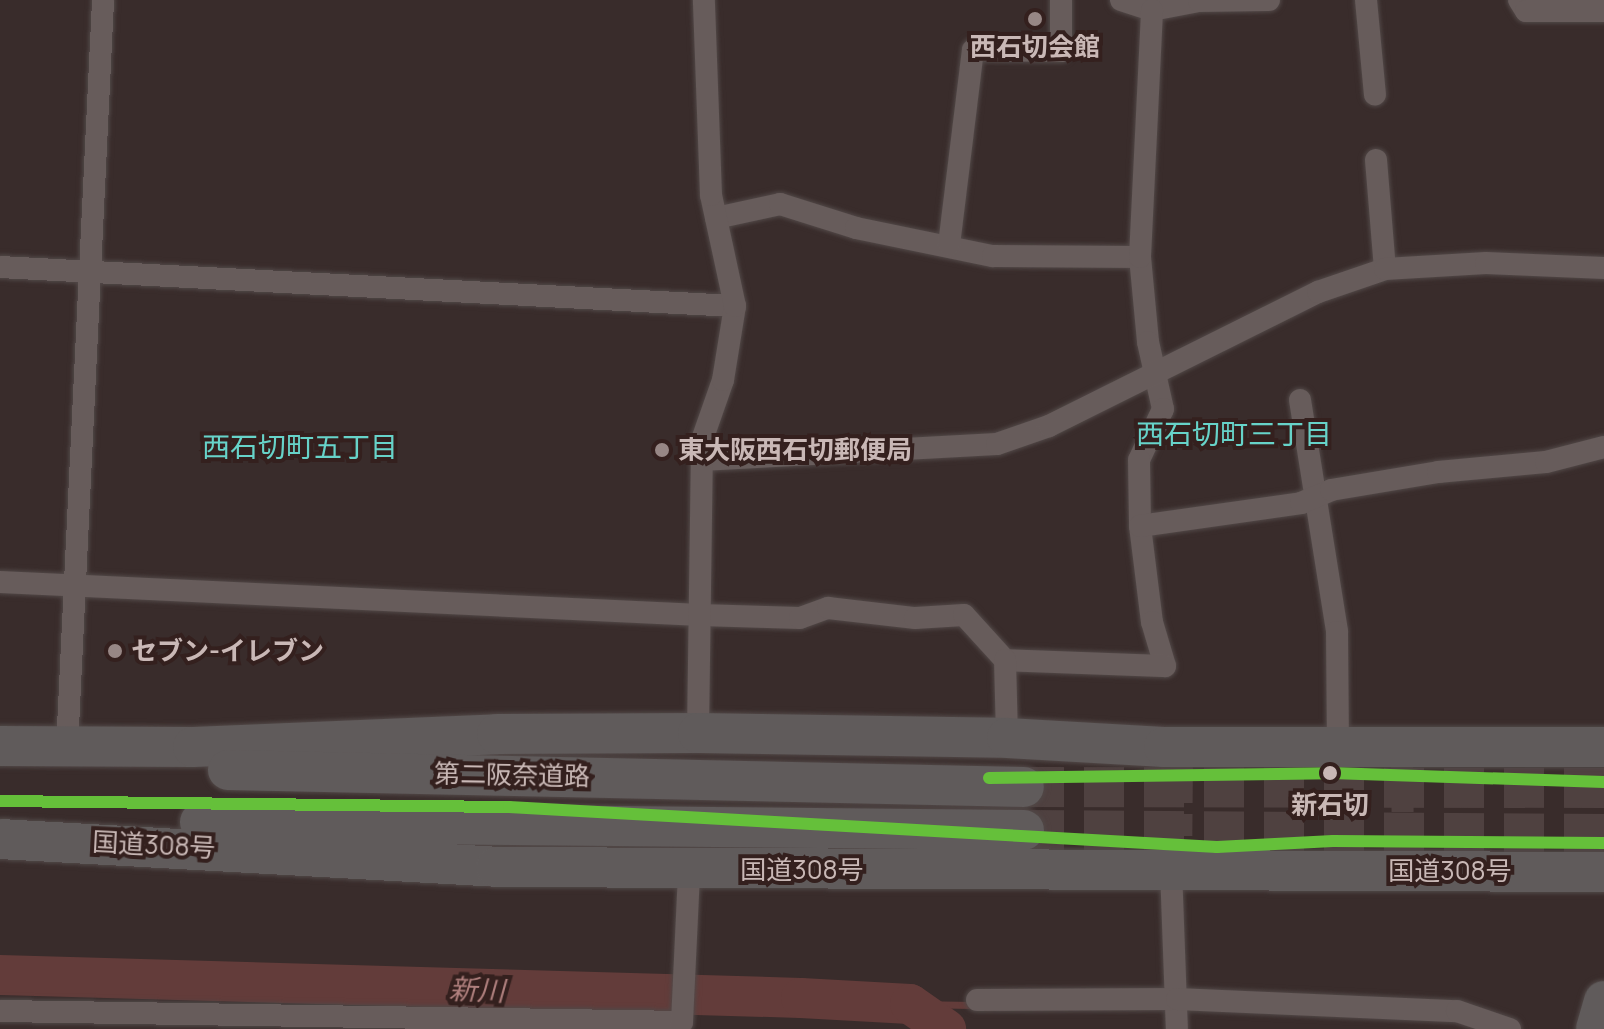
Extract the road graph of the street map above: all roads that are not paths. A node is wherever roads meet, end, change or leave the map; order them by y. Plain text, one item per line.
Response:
1 (103, 0) edge
2 (704, 0) edge
3 (1061, 0) edge
4 (1123, 0) edge
5 (1268, 0) edge
6 (1366, 0) edge
7 (1519, 0) edge
8 (1152, 10) junction
9 (1604, 11) edge
10 (1375, 95) dead end
11 (1376, 160) dead end
12 (716, 218) junction
13 (949, 245) junction
14 (1140, 257) junction
15 (0, 267) edge
16 (1604, 268) edge
17 (1385, 269) junction
18 (87, 273) junction
19 (735, 306) junction
20 (1157, 375) junction
21 (1300, 400) dead end
22 (1604, 447) edge
23 (702, 460) junction
24 (1316, 496) junction
25 (1140, 526) junction
26 (0, 582) edge
27 (71, 585) junction
28 (700, 615) junction
29 (1005, 660) junction
30 (698, 733) junction
31 (1007, 738) junction
32 (1338, 744) junction
33 (0, 746) edge
34 (193, 747) junction
35 (1604, 747) edge
36 (67, 748) junction
37 (0, 766) edge
38 (0, 821) edge
39 (0, 839) edge
40 (186, 846) junction
41 (1171, 869) junction
42 (689, 871) junction
43 (1604, 872) edge
44 (1177, 999) junction
45 (977, 1000) dead end
46 (1604, 1001) edge
47 (0, 1011) edge
48 (1177, 1029) edge
49 (1510, 1029) edge
50 (1596, 1029) edge

1 - 18 street
2 - 12 street
3 - 13 street
4 - 8 street
5 - 8 street
6 - 10 street
7 - 9 street
8 - 14 street
11 - 17 street
12 - 13 street
12 - 19 street
13 - 14 street
14 - 20 street
15 - 18 street
16 - 17 street
17 - 20 street
18 - 19 street
18 - 27 street
19 - 23 street
20 - 23 street
20 - 25 street
21 - 24 street
22 - 24 street
23 - 28 street
24 - 25 street
24 - 32 street
25 - 29 street
26 - 27 street
27 - 28 street
27 - 36 street
28 - 29 street
28 - 30 street
29 - 31 street
30 - 31 highway
30 - 34 highway
31 - 32 highway
32 - 35 highway
33 - 36 highway
34 - 36 highway
34 - 37 highway, 第二阪奈道路
38 - 40 highway, 第二阪奈道路
39 - 40 highway, 国道308号
40 - 42 highway, 国道308号
41 - 42 highway, 国道308号
41 - 43 highway, 国道308号
41 - 44 street
42 - 47 street
44 - 45 street
44 - 48 street
44 - 49 street
46 - 50 highway

